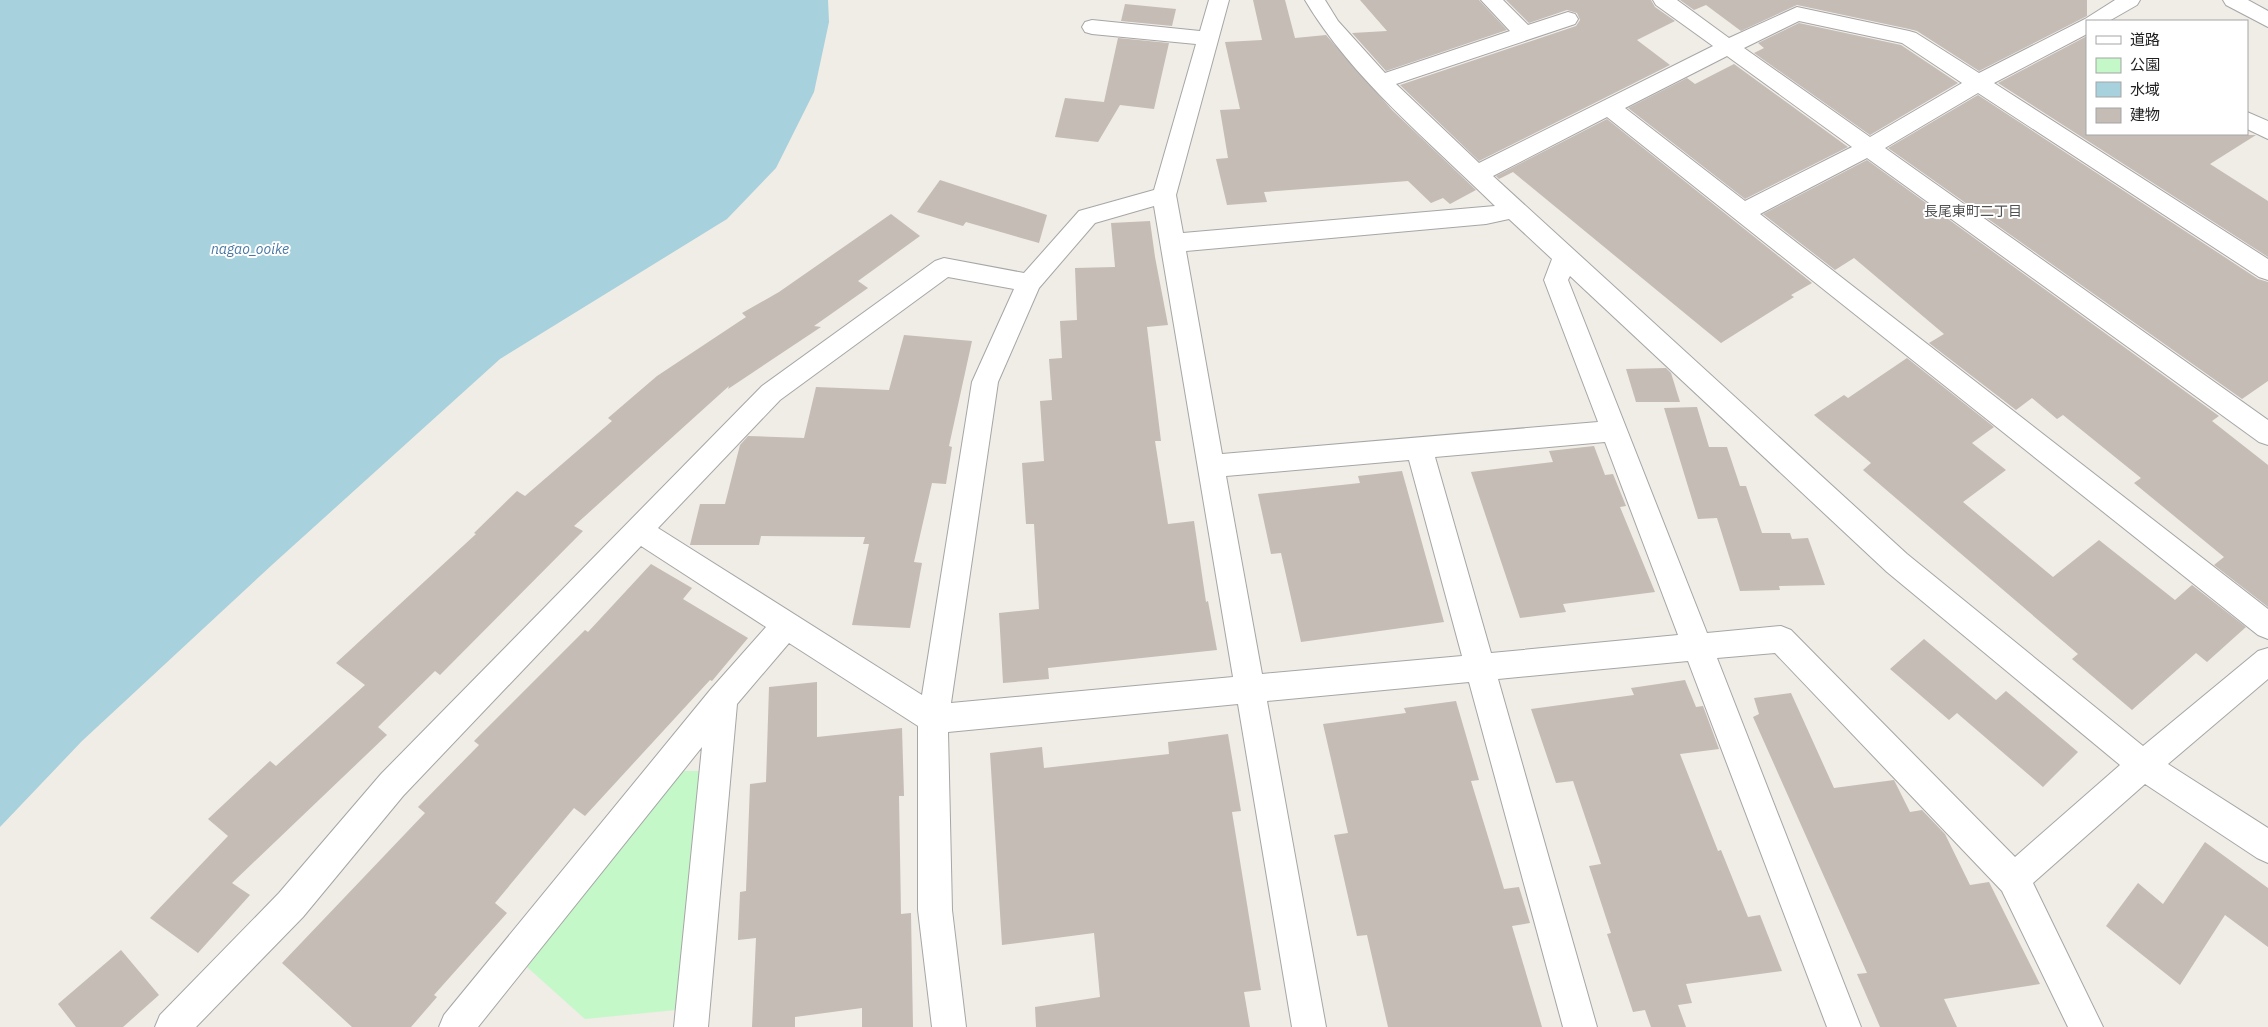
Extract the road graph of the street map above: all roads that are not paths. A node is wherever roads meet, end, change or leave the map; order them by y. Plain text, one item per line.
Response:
1 (1218, 0) edge
2 (1315, 0) edge
3 (1491, 0) edge
4 (1663, 0) edge
5 (2130, 0) edge
6 (2233, 0) edge
7 (2265, 16) edge
8 (1568, 19) dead end
9 (2096, 20) edge
10 (2086, 26) edge
11 (1092, 27) dead end
12 (1525, 35) junction
13 (1208, 38) junction
14 (1727, 46) junction
15 (1381, 82) junction
16 (1978, 83) junction
17 (1609, 107) junction
18 (2248, 120) edge
19 (2268, 131) edge
20 (1868, 148) junction
21 (1477, 174) junction
22 (1164, 195) junction
23 (1514, 210) junction
24 (1742, 213) junction
25 (1173, 243) junction
26 (1565, 256) junction
27 (2268, 271) edge
28 (1029, 283) junction
29 (1614, 431) junction
30 (2268, 434) edge
31 (1420, 448) junction
32 (1212, 466) junction
33 (638, 530) junction
34 (786, 626) junction
35 (2268, 626) edge
36 (1698, 646) junction
37 (2268, 661) edge
38 (1480, 668) junction
39 (1250, 690) junction
40 (722, 699) junction
41 (933, 720) junction
42 (2143, 765) junction
43 (2268, 847) edge
44 (2014, 878) junction
45 (172, 1027) edge
46 (456, 1027) edge
47 (691, 1027) edge
48 (948, 1027) edge
49 (1309, 1027) edge
50 (1580, 1027) edge
51 (1844, 1027) edge
52 (2086, 1027) edge

1 - 13 street
2 - 15 street
3 - 12 street
4 - 14 street
5 - 9 street
6 - 7 street
8 - 12 street
10 - 16 street
11 - 13 street
12 - 15 street
13 - 22 street
14 - 16 street
14 - 17 street
14 - 20 street
15 - 21 street
16 - 20 street
16 - 27 street
17 - 21 street
17 - 24 street
18 - 19 street
20 - 24 street
20 - 30 street
21 - 23 street
22 - 25 street
22 - 28 street
23 - 25 street
23 - 26 street
24 - 35 street
25 - 32 street
26 - 29 street
26 - 42 street
28 - 33 street
28 - 41 street
29 - 31 street
29 - 36 street
31 - 32 street
31 - 38 street
32 - 39 street
33 - 34 street
33 - 45 street
34 - 40 street
34 - 41 street
36 - 38 street
36 - 44 street
36 - 51 street
37 - 42 street
38 - 39 street
38 - 50 street
39 - 41 street
39 - 49 street
40 - 46 street
40 - 47 street
41 - 48 street
42 - 43 street
42 - 44 street
44 - 52 street

